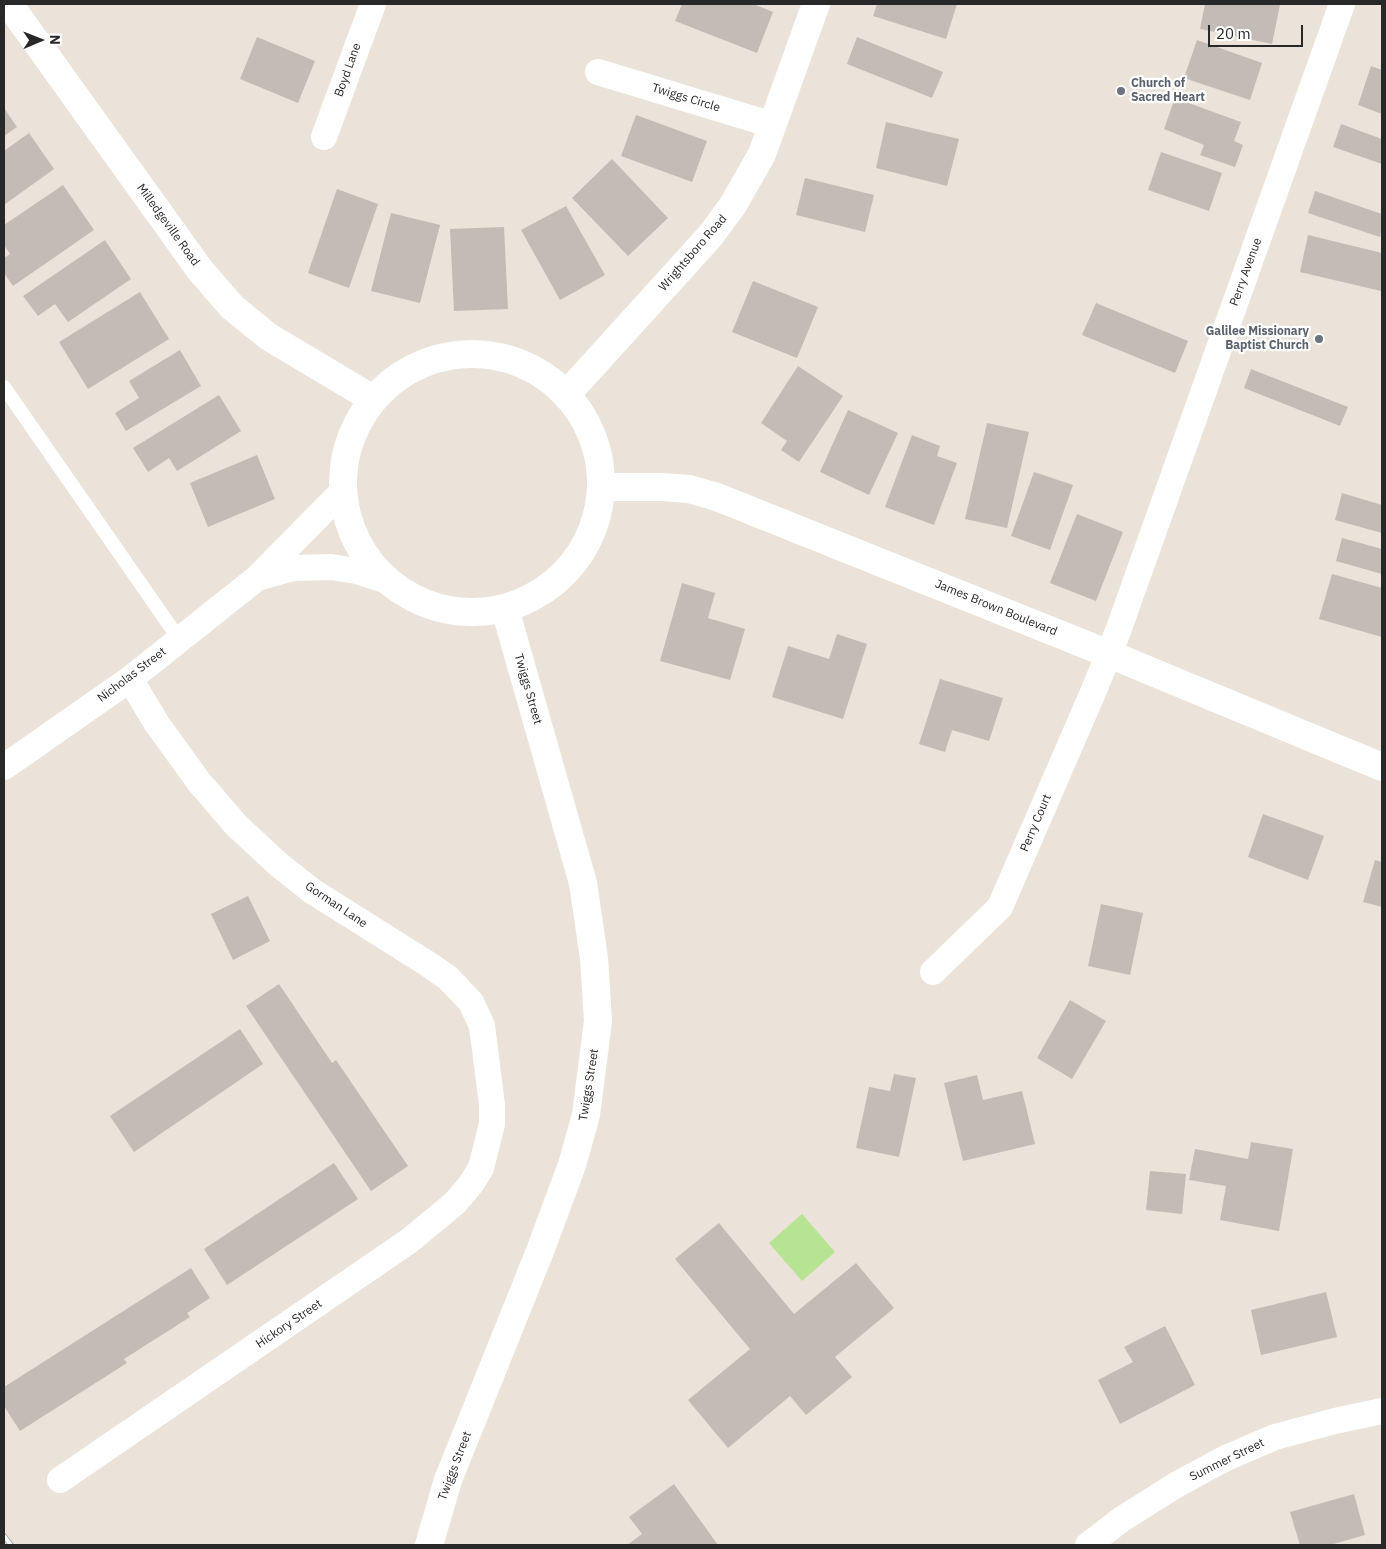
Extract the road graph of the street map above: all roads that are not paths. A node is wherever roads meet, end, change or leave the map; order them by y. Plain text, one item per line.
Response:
1 (373, 4) edge
2 (816, 4) edge
3 (1342, 4) edge
4 (9, 6) edge
5 (598, 72) dead end
6 (773, 125) junction
7 (324, 137) dead end
8 (4, 387) edge
9 (566, 395) junction
10 (373, 399) junction
11 (601, 487) junction
12 (342, 492) junction
13 (257, 578) junction
14 (386, 581) junction
15 (505, 609) junction
16 (179, 639) junction
17 (1109, 654) junction
18 (130, 679) junction
19 (1382, 765) edge
20 (4, 768) edge
21 (933, 972) dead end
22 (488, 1141) joint
23 (1382, 1411) edge
24 (60, 1480) dead end
25 (429, 1545) edge
26 (1088, 1545) edge

1 - 7 street, Boyd Lane
2 - 6 main road, Wrightsboro Road
3 - 17 street, Perry Avenue
4 - 10 main road, Milledgeville Road
5 - 6 street, Twiggs Circle
6 - 9 main road, Wrightsboro Road
8 - 16 lane
9 - 10 main road
9 - 11 main road
10 - 12 main road
11 - 15 main road
11 - 17 main road, James Brown Boulevard
12 - 13 street, Nicholas Street
12 - 14 main road
13 - 14 street, Nicholas Street
13 - 16 street, Nicholas Street
14 - 15 main road
15 - 25 main road, Twiggs Street
16 - 18 street, Nicholas Street
17 - 19 main road, James Brown Boulevard
17 - 21 street, Perry Court
18 - 20 street, Nicholas Street
18 - 22 street, Gorman Lane
22 - 24 street, Hickory Street
23 - 26 street, Summer Street

